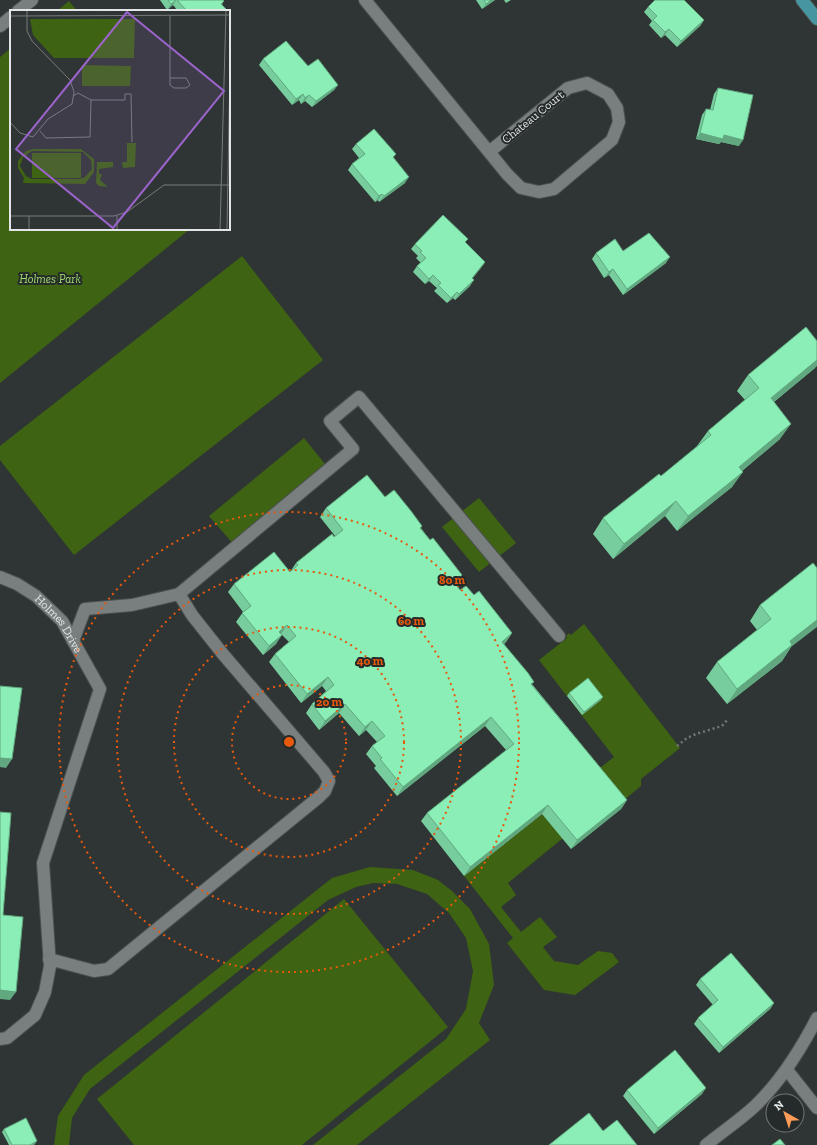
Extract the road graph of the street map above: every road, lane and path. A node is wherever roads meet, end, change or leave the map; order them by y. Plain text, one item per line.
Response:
1 (32, 0) edge
2 (365, 0) edge
3 (802, 0) edge
4 (19, 10) edge
5 (10, 18) edge
6 (817, 19) edge
7 (0, 26) edge
8 (489, 152) junction
9 (0, 577) edge
10 (179, 594) junction
11 (560, 636) dead end
12 (73, 641) junction
13 (728, 719) dead end
14 (677, 746) dead end
15 (49, 959) junction
16 (817, 1018) edge
17 (0, 1039) edge
18 (787, 1070) junction
19 (817, 1108) edge
20 (706, 1145) edge

1 - 4 street
2 - 8 street, Chateau Court
3 - 6 main road
5 - 7 street
8 - 8 street, Chateau Court
9 - 12 street, Holmes Drive
10 - 11 street
10 - 12 street
10 - 15 street
12 - 15 street, Holmes Drive
13 - 14 path
15 - 17 street
16 - 18 street
18 - 19 street
18 - 20 street

